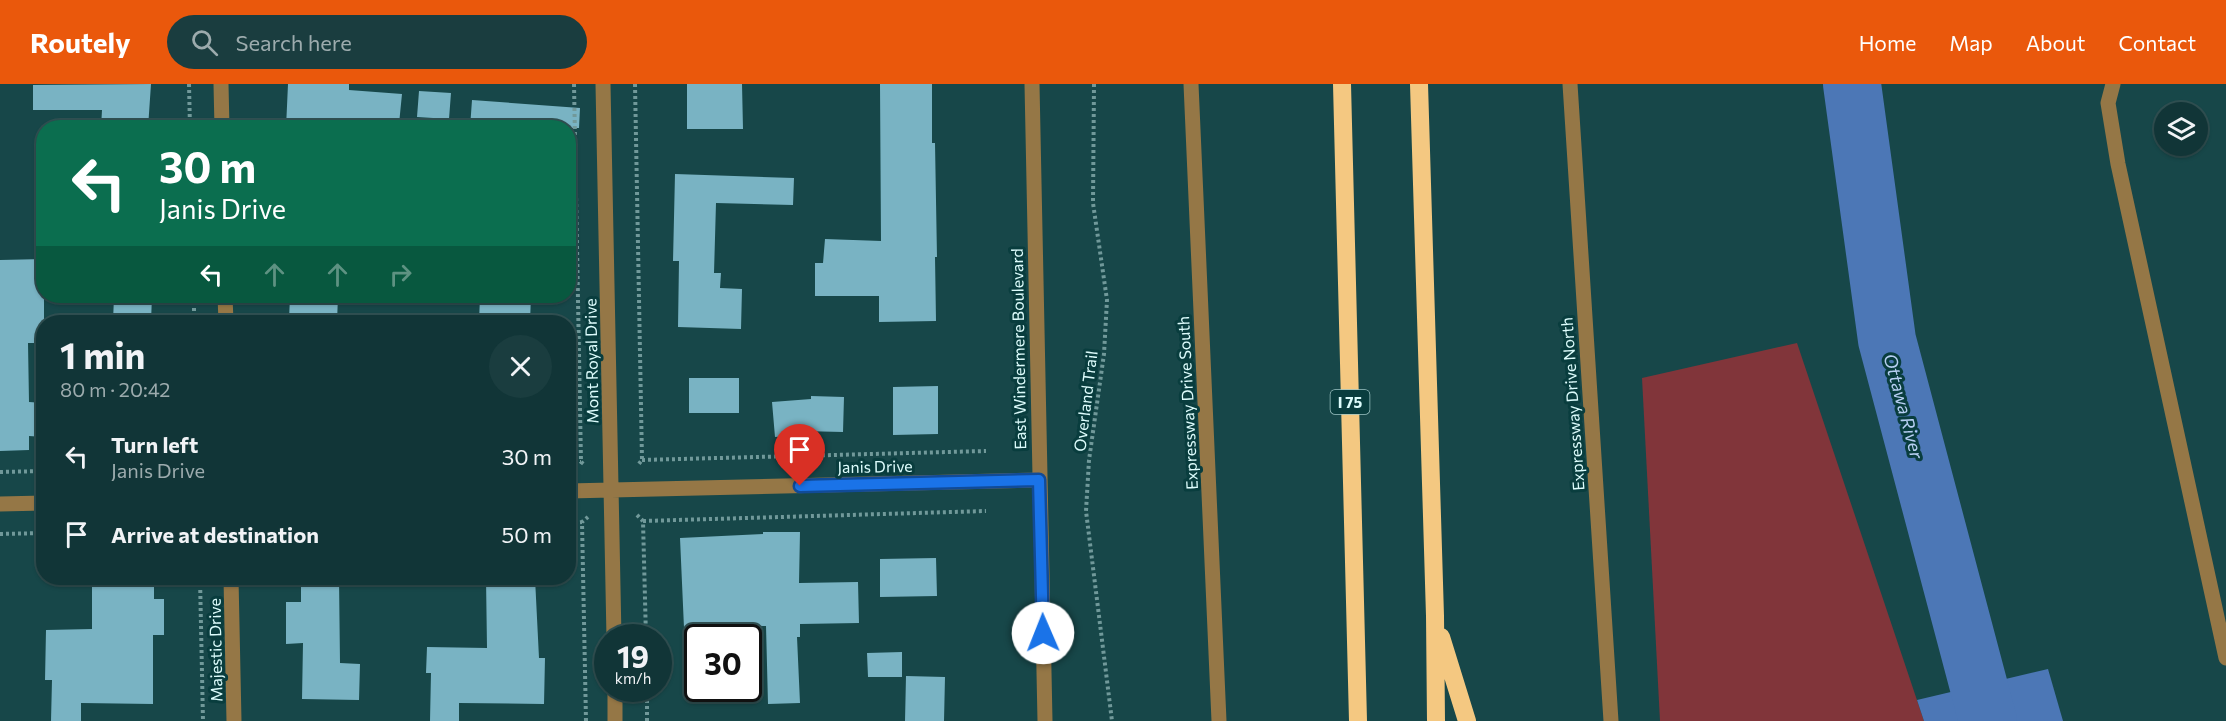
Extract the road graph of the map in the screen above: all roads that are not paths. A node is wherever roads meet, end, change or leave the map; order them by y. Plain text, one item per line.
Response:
1 (221, 84) edge
2 (603, 84) edge
3 (1032, 84) edge
4 (1191, 84) edge
5 (1342, 84) edge
6 (1419, 84) edge
7 (1570, 84) edge
8 (2114, 84) edge
9 (222, 120) edge
10 (1039, 480) junction
11 (611, 489) junction
12 (576, 491) edge
13 (36, 503) edge
14 (0, 504) edge
15 (231, 585) edge
16 (1435, 616) junction
17 (614, 624) edge
18 (2226, 658) edge
19 (615, 702) edge
20 (234, 721) edge
21 (615, 721) edge
22 (1045, 721) edge
23 (1219, 721) edge
24 (1358, 721) edge
25 (1436, 721) edge
26 (1467, 721) edge
27 (1611, 721) edge

1 - 9 street
2 - 11 street, Mont Royal Drive
3 - 10 street, East Windermere Boulevard
4 - 23 street, Expressway Drive South
5 - 24 highway, I 75
6 - 16 highway
7 - 27 street, Expressway Drive North
8 - 18 street
10 - 11 street, Janis Drive
10 - 22 street, East Windermere Boulevard
11 - 12 street, Janis Drive
11 - 17 street, Mont Royal Drive
13 - 14 street
15 - 20 street, Majestic Drive
16 - 25 highway
16 - 26 highway
19 - 21 street

